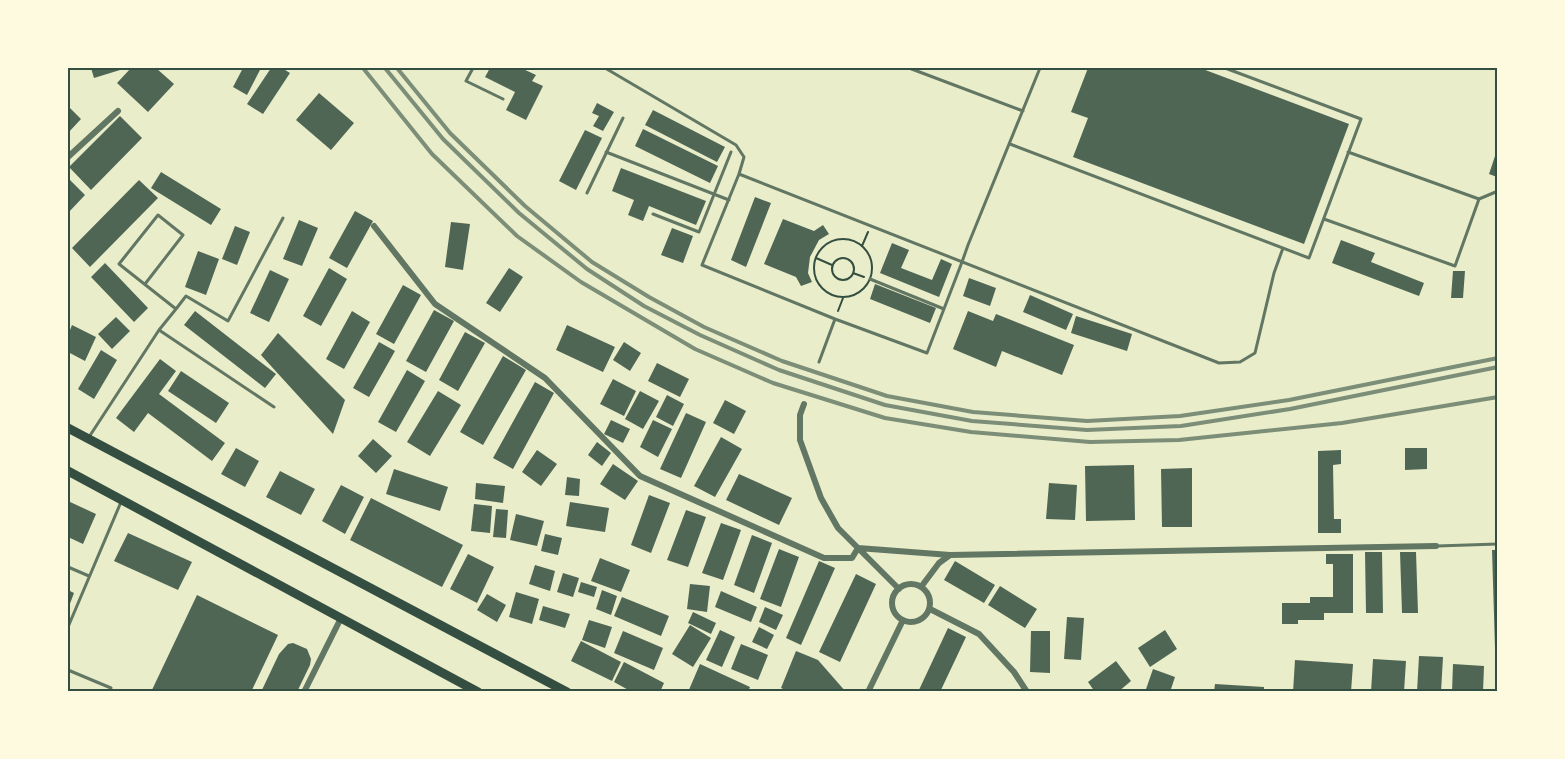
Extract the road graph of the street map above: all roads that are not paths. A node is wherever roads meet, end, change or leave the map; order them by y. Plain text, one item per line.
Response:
1 (473, 68) edge
2 (600, 68) edge
3 (606, 68) edge
4 (909, 68) edge
5 (1040, 68) edge
6 (1225, 68) edge
7 (616, 75) junction
8 (502, 99) dead end
9 (118, 111) dead end
10 (1023, 111) junction
11 (623, 118) dead end
12 (1010, 144) junction
13 (606, 152) junction
14 (731, 152) dead end
15 (1348, 152) junction
16 (68, 157) edge
17 (739, 174) junction
18 (1497, 191) edge
19 (587, 193) dead end
20 (714, 194) junction
21 (1479, 199) junction
22 (729, 200) junction
23 (653, 214) dead end
24 (283, 218) dead end
25 (1323, 219) junction
26 (374, 226) dead end
27 (1283, 248) junction
28 (962, 262) junction
29 (870, 279) road end
30 (144, 284) junction
31 (176, 309) junction
32 (944, 309) junction
33 (835, 319) junction
34 (159, 330) junction
35 (819, 362) dead end
36 (804, 404) dead end
37 (274, 407) dead end
38 (68, 428) edge
39 (88, 438) junction
40 (68, 471) edge
41 (122, 500) junction
42 (1497, 544) edge
43 (1436, 546) joint
44 (858, 548) junction
45 (950, 555) junction
46 (68, 567) edge
47 (89, 576) junction
48 (921, 587) junction
49 (899, 589) junction
50 (930, 609) junction
51 (341, 618) junction
52 (903, 620) junction
53 (68, 627) edge
54 (68, 670) edge
55 (111, 688) dead end
56 (304, 692) edge
57 (478, 692) edge
58 (567, 692) edge
59 (868, 692) edge
60 (1026, 692) edge

1 - 8 lane
2 - 7 lane
3 - 7 lane
4 - 10 lane
5 - 10 lane
6 - 15 lane
7 - 17 lane
9 - 16 street
10 - 12 lane
11 - 13 lane
12 - 27 lane
12 - 28 lane
13 - 19 lane
13 - 20 lane
14 - 20 lane
15 - 21 lane
15 - 25 lane
17 - 22 lane
17 - 28 lane
18 - 21 lane
20 - 22 lane
20 - 23 lane
21 - 25 lane
22 - 33 lane
24 - 31 lane
25 - 27 lane
26 - 44 street
27 - 28 lane
28 - 32 lane
29 - 32 lane
30 - 30 lane
30 - 31 lane
31 - 34 lane
32 - 33 lane
33 - 35 lane
34 - 37 lane
34 - 39 lane
36 - 44 street
38 - 39 main road
39 - 58 main road
40 - 41 main road
41 - 47 lane
41 - 51 main road
42 - 43 lane
43 - 45 street
44 - 45 street
44 - 49 street
45 - 48 street
46 - 47 lane
47 - 53 lane
48 - 49 street
48 - 50 street
49 - 52 street
50 - 52 street
50 - 60 street
51 - 56 street
51 - 57 main road
52 - 59 street
54 - 55 lane

